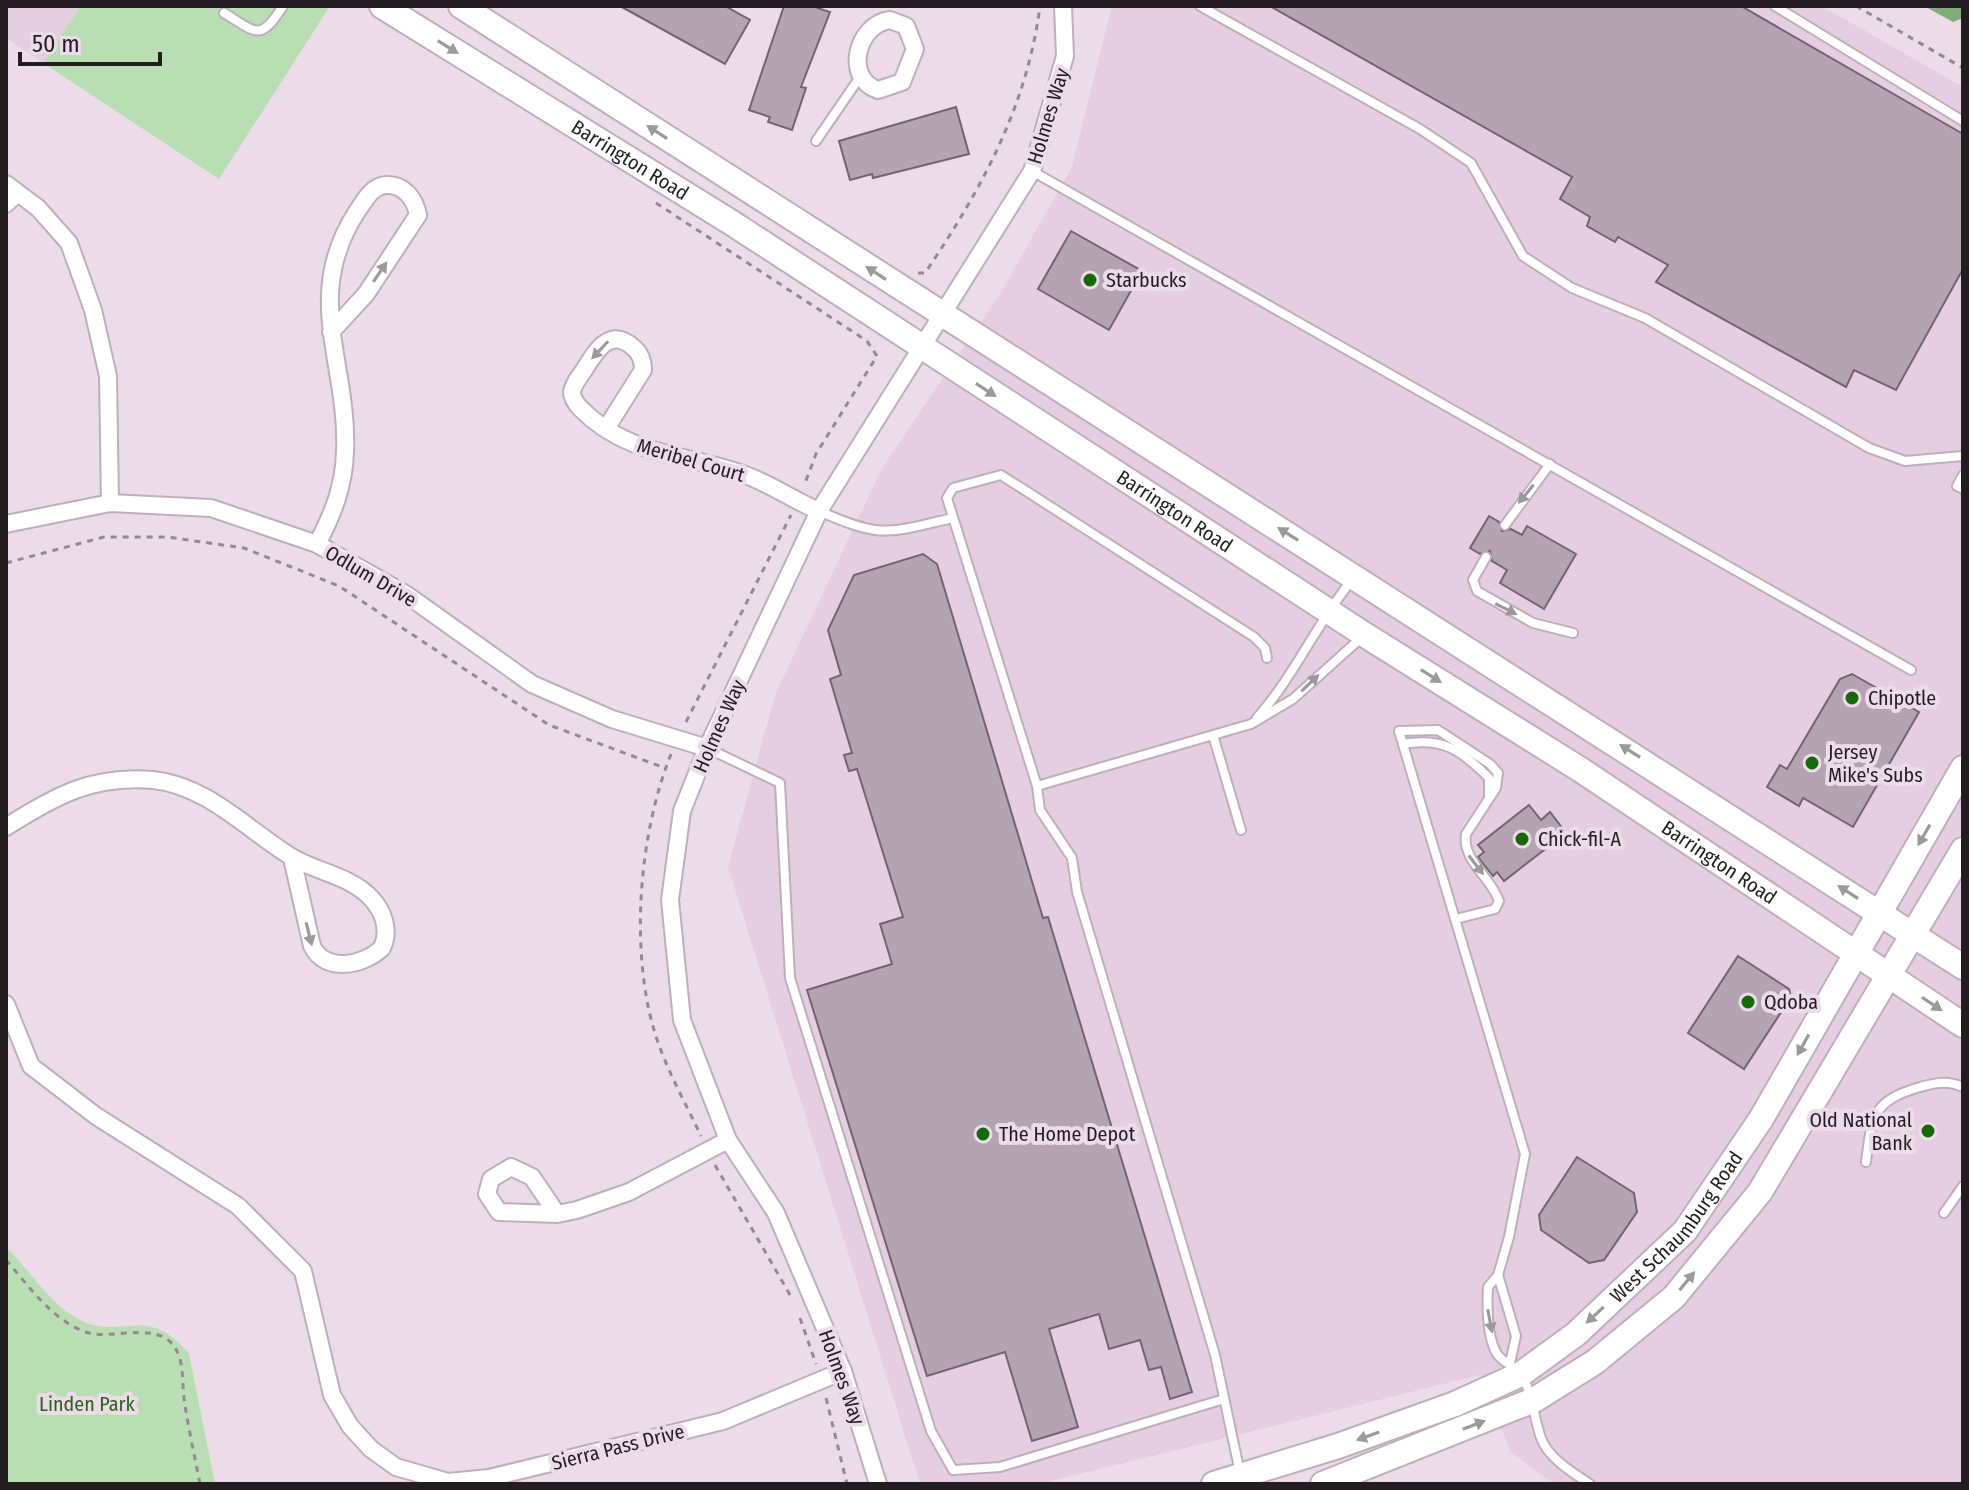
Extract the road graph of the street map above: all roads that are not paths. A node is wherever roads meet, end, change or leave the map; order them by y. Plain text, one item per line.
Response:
1 (283, 6) edge
2 (382, 6) edge
3 (461, 6) edge
4 (1063, 6) edge
5 (1200, 6) edge
6 (1775, 6) edge
7 (224, 13) dead end
8 (893, 14) edge
9 (860, 77) junction
10 (1963, 121) edge
11 (816, 141) dead end
12 (1032, 171) junction
13 (10, 193) edge
14 (941, 315) junction
15 (331, 332) junction
16 (921, 348) junction
17 (607, 427) junction
18 (1963, 456) edge
19 (1550, 464) junction
20 (1963, 475) edge
21 (1963, 489) edge
22 (110, 503) junction
23 (819, 511) junction
24 (953, 518) junction
25 (6, 524) edge
26 (1505, 525) dead end
27 (317, 544) junction
28 (1486, 557) dead end
29 (1354, 576) junction
30 (1327, 611) junction
31 (1573, 633) dead end
32 (1365, 635) junction
33 (1267, 658) dead end
34 (1911, 670) dead end
35 (1251, 724) junction
36 (1213, 735) junction
37 (1403, 744) junction
38 (707, 748) junction
39 (1963, 768) edge
40 (1037, 786) junction
41 (1488, 799) junction
42 (6, 827) edge
43 (1241, 830) dead end
44 (1963, 850) edge
45 (292, 858) junction
46 (1879, 912) junction
47 (1456, 919) junction
48 (1913, 934) junction
49 (1855, 952) junction
50 (1963, 967) edge
51 (1890, 976) junction
52 (6, 1004) edge
53 (1963, 1025) edge
54 (1963, 1087) edge
55 (728, 1140) junction
56 (1866, 1162) dead end
57 (1963, 1186) edge
58 (1944, 1213) dead end
59 (557, 1214) dead end
60 (1498, 1275) junction
61 (1516, 1368) junction
62 (843, 1371) junction
63 (1224, 1399) junction
64 (1534, 1400) junction
65 (1241, 1477) junction
66 (878, 1484) edge
67 (1214, 1484) edge
68 (1323, 1484) edge
69 (1590, 1484) edge

1 - 7 lane
2 -> 16 main road, Barrington Road
14 -> 3 main road, Barrington Road
4 - 12 street, Holmes Way
5 - 18 lane
6 - 10 lane
8 - 9 street
8 - 9 street
9 - 11 lane
12 - 14 street, Holmes Way
12 - 19 lane
13 - 22 street
14 - 16 street, Holmes Way
29 -> 14 main road, Barrington Road
15 -> 15 street
15 - 27 street
16 - 23 street, Holmes Way
16 -> 30 main road, Barrington Road
17 -> 17 street, Meribel Court
17 - 23 street, Meribel Court
19 -> 26 lane
19 - 34 lane
20 - 21 lane
22 - 25 street, Odlum Drive
22 - 27 street, Odlum Drive
23 - 24 lane
23 - 38 street, Holmes Way
24 - 33 lane
24 - 40 lane
27 - 38 street, Odlum Drive
28 -> 31 lane
29 - 30 lane
46 -> 29 main road, Barrington Road
30 - 32 main road, Barrington Road
30 - 35 lane
35 -> 32 lane
32 -> 49 main road, Barrington Road
35 - 36 lane
36 - 40 lane
36 - 43 lane
37 - 41 lane
37 - 41 lane
37 - 47 lane
38 - 55 street, Holmes Way
38 - 63 lane
39 -> 46 main road, West Schaumburg Road
40 - 63 lane
41 -> 47 lane
42 - 45 street
44 - 48 main road, West Schaumburg Road
45 -> 45 street
46 - 48 main road, Barrington Road
46 - 49 main road, West Schaumburg Road
47 - 60 lane
48 - 50 main road, Barrington Road
48 - 51 main road, West Schaumburg Road
49 - 51 main road, Barrington Road
49 -> 61 main road, West Schaumburg Road
51 -> 53 main road, Barrington Road
64 -> 51 main road, West Schaumburg Road
52 - 62 street, Sierra Pass Drive
54 - 56 lane
55 - 59 street
55 - 62 street, Holmes Way
57 - 58 lane
60 - 61 lane
60 -> 61 lane
61 - 64 lane
61 -> 65 main road, West Schaumburg Road
62 - 66 street, Holmes Way
63 - 65 lane
68 -> 64 main road, West Schaumburg Road
64 - 69 lane
65 - 67 main road, West Schaumburg Road

